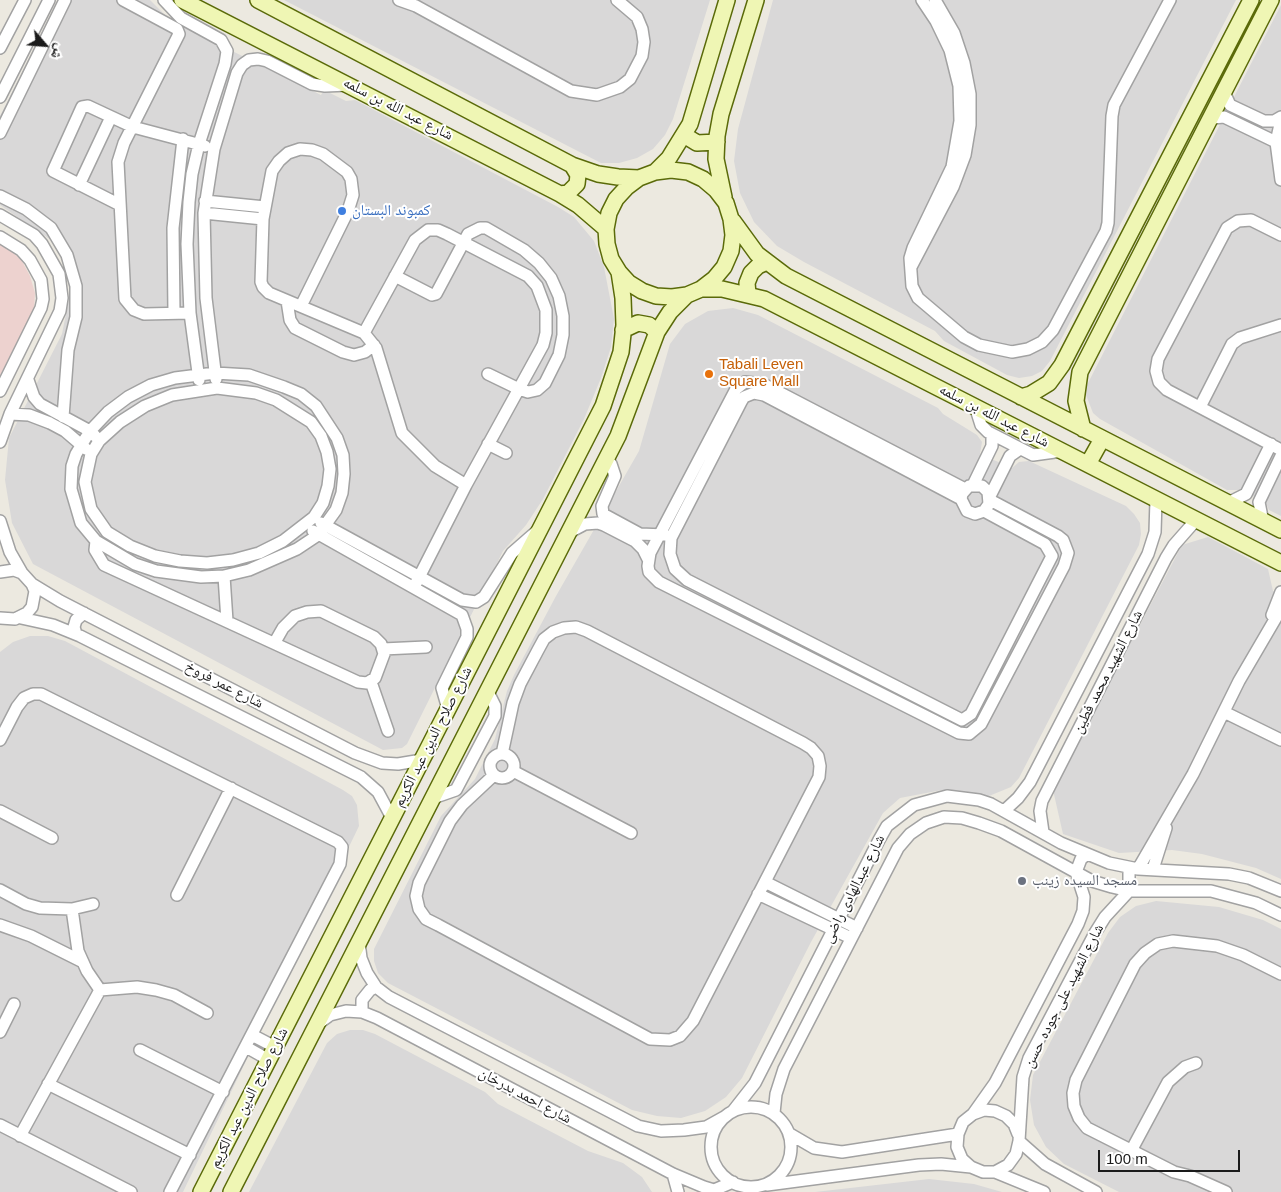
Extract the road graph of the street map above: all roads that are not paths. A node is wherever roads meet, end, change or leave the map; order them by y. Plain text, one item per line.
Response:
1 (25, 0) edge
2 (49, 0) edge
3 (66, 0) edge
4 (123, 0) edge
5 (164, 0) edge
6 (182, 0) edge
7 (258, 0) edge
8 (399, 0) edge
9 (617, 0) edge
10 (727, 0) edge
11 (756, 0) edge
12 (922, 0) edge
13 (935, 0) edge
14 (1170, 0) edge
15 (1251, 0) edge
16 (1271, 0) edge
17 (420, 3) edge
18 (0, 48) edge
19 (351, 85) junction
20 (1224, 92) junction
21 (0, 97) edge
22 (112, 117) junction
23 (1259, 118) junction
24 (1281, 118) edge
25 (1209, 122) junction
26 (134, 127) junction
27 (1253, 130) junction
28 (0, 133) edge
29 (684, 135) junction
30 (183, 139) junction
31 (717, 142) junction
32 (1276, 142) junction
33 (199, 144) junction
34 (214, 149) junction
35 (960, 155) junction
36 (572, 165) junction
37 (654, 172) junction
38 (640, 178) junction
39 (1281, 180) edge
40 (79, 185) junction
41 (560, 194) junction
42 (0, 196) edge
43 (205, 201) junction
44 (726, 203) junction
45 (120, 204) junction
46 (265, 207) junction
47 (204, 213) junction
48 (0, 215) edge
49 (263, 219) junction
50 (732, 219) junction
51 (606, 229) junction
52 (1281, 235) edge
53 (0, 237) edge
54 (463, 242) junction
55 (767, 262) junction
56 (619, 272) junction
57 (59, 274) junction
58 (395, 276) junction
59 (41, 280) junction
60 (694, 292) junction
61 (748, 294) junction
62 (287, 301) junction
63 (301, 306) junction
64 (174, 313) junction
65 (190, 313) junction
66 (1281, 325) edge
67 (624, 330) junction
68 (657, 332) junction
69 (364, 333) junction
70 (374, 345) junction
71 (215, 373) junction
72 (198, 374) junction
73 (488, 374) dead end
74 (28, 380) junction
75 (217, 388) junction
76 (200, 389) junction
77 (519, 389) junction
78 (0, 391) edge
79 (1021, 397) junction
80 (975, 406) junction
81 (1200, 407) junction
82 (10, 414) junction
83 (63, 417) junction
84 (1084, 429) junction
85 (90, 431) junction
86 (992, 435) junction
87 (1102, 439) junction
88 (0, 442) edge
89 (99, 442) junction
90 (81, 444) junction
91 (488, 444) junction
92 (1276, 447) edge
93 (1020, 449) junction
94 (1062, 451) junction
95 (506, 453) dead end
96 (91, 454) junction
97 (1281, 456) edge
98 (605, 459) junction
99 (1088, 464) junction
100 (466, 485) junction
101 (966, 491) junction
102 (990, 498) junction
103 (1156, 500) junction
104 (1228, 503) junction
105 (984, 511) junction
106 (602, 512) junction
107 (314, 517) junction
108 (1196, 520) junction
109 (0, 521) edge
110 (596, 523) junction
111 (1267, 523) junction
112 (305, 526) junction
113 (539, 529) junction
114 (322, 530) junction
115 (1281, 530) edge
116 (567, 534) junction
117 (666, 535) junction
118 (96, 541) junction
119 (648, 559) junction
120 (1281, 563) edge
121 (0, 572) edge
122 (22, 572) junction
123 (224, 576) junction
124 (416, 582) junction
125 (32, 584) junction
126 (1281, 592) edge
127 (1281, 609) edge
128 (84, 613) junction
129 (21, 618) junction
130 (1, 620) edge
131 (227, 621) junction
132 (1017, 625) junction
133 (1268, 629) junction
134 (1030, 632) junction
135 (76, 634) junction
136 (792, 634) junction
137 (274, 642) junction
138 (786, 646) junction
139 (426, 647) dead end
140 (1005, 648) junction
141 (383, 649) junction
142 (1018, 655) junction
143 (371, 682) junction
144 (488, 692) junction
145 (448, 709) junction
146 (1224, 712) junction
147 (388, 731) dead end
148 (0, 740) edge
149 (1281, 740) edge
150 (478, 747) junction
151 (499, 755) junction
152 (364, 756) junction
153 (472, 759) junction
154 (422, 760) junction
155 (513, 771) junction
156 (492, 772) junction
157 (356, 774) junction
158 (231, 788) junction
159 (962, 796) junction
160 (433, 798) junction
161 (0, 811) edge
162 (1004, 811) junction
163 (392, 818) junction
164 (962, 818) junction
165 (1168, 819) junction
166 (1043, 832) junction
167 (631, 833) dead end
168 (52, 838) dead end
169 (1086, 855) junction
170 (368, 864) junction
171 (1134, 868) junction
172 (1153, 869) junction
173 (1076, 872) junction
174 (393, 877) junction
175 (765, 882) junction
176 (0, 890) edge
177 (1129, 891) junction
178 (1281, 891) edge
179 (758, 894) junction
180 (177, 895) dead end
181 (93, 904) dead end
182 (72, 909) junction
183 (1281, 915) edge
184 (839, 918) junction
185 (0, 925) edge
186 (833, 930) junction
187 (854, 933) junction
188 (360, 942) junction
189 (82, 962) junction
190 (1281, 974) edge
191 (376, 987) junction
192 (100, 990) junction
193 (14, 1004) dead end
194 (362, 1012) junction
195 (208, 1013) dead end
196 (318, 1024) junction
197 (0, 1032) edge
198 (252, 1035) junction
199 (246, 1048) junction
200 (140, 1050) dead end
201 (272, 1054) junction
202 (1196, 1063) dead end
203 (48, 1084) junction
204 (223, 1092) junction
205 (774, 1113) junction
206 (729, 1114) junction
207 (973, 1114) junction
208 (239, 1118) junction
209 (0, 1126) edge
210 (262, 1131) junction
211 (790, 1134) junction
212 (958, 1134) junction
213 (20, 1136) junction
214 (1019, 1138) junction
215 (1131, 1151) junction
216 (190, 1155) junction
217 (971, 1168) junction
218 (995, 1172) junction
219 (673, 1174) junction
220 (733, 1182) junction
221 (751, 1188) edge
222 (1222, 1191) edge
223 (131, 1192) edge
224 (170, 1192) edge
225 (201, 1192) edge
226 (231, 1192) edge
227 (678, 1192) edge
228 (1044, 1192) edge
229 (1096, 1192) edge

1 - 18 street
2 - 21 street
3 - 28 street
4 - 26 street
5 - 33 street
6 - 19 main road, شارع عبد الله بن سلمه
7 - 36 main road, شارع عبد الله بن سلمه
8 - 17 street
9 - 17 street
10 - 29 main road
11 - 31 main road
12 - 35 street
13 - 35 street
14 - 35 street
15 - 79 main road
16 - 20 main road
19 - 34 street
19 - 41 main road, شارع عبد الله بن سلمه
20 - 23 street
20 - 25 main road
22 - 26 street
22 - 40 street
22 - 40 street
23 - 24 street
23 - 27 street
24 - 32 street
25 - 27 street
25 - 84 main road
26 - 30 street
26 - 45 street
27 - 32 street
29 - 31 main road
29 - 37 main road
30 - 33 street
30 - 64 street
31 - 44 main road
32 - 39 street
33 - 34 street
33 - 65 street
34 - 43 street
36 - 38 main road, شارع عبد الله بن سلمه
36 - 41 main road
37 - 38 main road
37 - 44 main road
38 - 51 main road
40 - 45 street
41 - 51 main road, شارع عبد الله بن سلمه
42 - 83 street
43 - 46 street
43 - 47 street
44 - 50 main road
45 - 64 street
46 - 49 street
46 - 63 street
47 - 49 street
47 - 71 street
48 - 57 street
49 - 62 street
50 - 55 main road, شارع عبد الله بن سلمه
50 - 60 main road
51 - 56 main road
52 - 81 street
53 - 59 street
54 - 58 street
54 - 58 street
54 - 77 street
54 - 77 street
55 - 61 main road
55 - 79 main road, شارع عبد الله بن سلمه
56 - 60 main road
56 - 67 main road, شارع صلاح الدين عبد الكريم
57 - 59 street
57 - 74 street
58 - 69 street
59 - 78 street
60 - 61 main road, شارع عبد الله بن سلمه
60 - 68 main road, شارع صلاح الدين عبد الكريم
61 - 80 main road, شارع عبد الله بن سلمه
62 - 63 street
62 - 70 street
63 - 69 street
64 - 65 street
65 - 72 street
66 - 81 street
67 - 68 main road
67 - 113 main road, شارع صلاح الدين عبد الكريم
68 - 98 main road, شارع صلاح الدين عبد الكريم
69 - 70 street
70 - 100 street
71 - 72 street
71 - 75 street
71 - 114 street
72 - 76 street
72 - 85 street
73 - 77 street
74 - 82 street
74 - 83 street
75 - 76 street
75 - 107 street
76 - 89 street
77 - 91 street
79 - 84 main road, شارع عبد الله بن سلمه
80 - 86 street
80 - 94 main road, شارع عبد الله بن سلمه
81 - 92 street
82 - 88 street
82 - 90 street
83 - 85 street
84 - 87 main road, شارع عبد الله بن سلمه
85 - 89 street
85 - 90 street
86 - 93 street
86 - 101 street
87 - 99 main road
87 - 104 main road, شارع عبد الله بن سلمه
89 - 96 street
90 - 96 street
90 - 118 street
91 - 95 street
91 - 100 street
92 - 104 street
93 - 94 street
93 - 102 street
94 - 99 main road, شارع عبد الله بن سلمه
96 - 112 street
97 - 111 street
98 - 106 street
98 - 116 main road, شارع صلاح الدين عبد الكريم
99 - 103 main road, شارع عبد الله بن سلمه
100 - 124 street
101 - 102 street
101 - 105 street
101 - 117 street
102 - 105 street
102 - 134 street
103 - 108 main road, شارع عبد الله بن سلمه
103 - 162 street, شارع الشهيد محمد فطين
104 - 111 main road, شارع عبد الله بن سلمه
105 - 132 street
106 - 110 street
106 - 117 street
107 - 112 street
107 - 114 street
108 - 120 main road, شارع عبد الله بن سلمه
108 - 166 street, شارع الشهيد محمد فطين
109 - 122 street
110 - 116 street
110 - 119 street
111 - 115 main road, شارع عبد الله بن سلمه
112 - 114 street
113 - 124 street
113 - 145 main road, شارع صلاح الدين عبد الكريم
114 - 123 street
114 - 124 street
116 - 144 main road, شارع صلاح الدين عبد الكريم
117 - 119 street
117 - 136 street
118 - 123 street
118 - 131 street
119 - 138 street
121 - 122 street
122 - 125 street
123 - 131 street
124 - 145 street
125 - 128 street, شارع عمر فروخ
125 - 129 street
126 - 133 street
127 - 133 street
128 - 135 street
128 - 152 street, شارع عمر فروخ
129 - 130 street, شارع عمر فروخ
129 - 135 street, شارع عمر فروخ
131 - 137 street
132 - 134 street
132 - 140 street
133 - 146 street
134 - 142 street
135 - 157 street, شارع عمر فروخ
136 - 138 street
136 - 140 street
137 - 141 street
137 - 143 street
138 - 142 street
139 - 141 street
140 - 142 street
141 - 143 street
143 - 147 street
144 - 150 street
144 - 160 main road, شارع صلاح الدين عبد الكريم
145 - 154 main road, شارع صلاح الدين عبد الكريم
146 - 149 street
146 - 165 street
148 - 158 street
150 - 151 street
150 - 153 street
151 - 155 street
151 - 156 street
151 - 175 street
152 - 154 street, شارع عمر فروخ
152 - 157 street
153 - 156 street
153 - 160 street
154 - 163 main road, شارع صلاح الدين عبد الكريم
155 - 156 street
155 - 167 street
156 - 179 street
157 - 163 street, شارع عمر فروخ
158 - 180 street
158 - 198 street
159 - 162 street, شارع عبدالهادى راضى
159 - 164 street
159 - 184 street, شارع عبدالهادى راضى
160 - 174 main road, شارع صلاح الدين عبد الكريم
161 - 168 street
162 - 166 street, شارع عبدالهادى راضى
163 - 170 main road, شارع صلاح الدين عبد الكريم
164 - 173 street, شارع عبدالهادى راضى
164 - 187 street, شارع عبدالهادى راضى
165 - 171 street
165 - 172 street
166 - 169 street, شارع عبدالهادى راضى
169 - 171 street, شارع عبدالهادى راضى
169 - 173 street
170 - 174 main road
170 - 201 main road, شارع صلاح الدين عبد الكريم
171 - 172 street, شارع عبدالهادى راضى
171 - 177 street
172 - 178 street, شارع عبدالهادى راضى
173 - 177 street, شارع عبدالهادى راضى
173 - 207 street, شارع الشهيد على جوده حسن
174 - 188 main road, شارع صلاح الدين عبد الكريم
175 - 179 street
175 - 184 street
176 - 182 street
177 - 183 street, شارع عبدالهادى راضى
177 - 214 street, شارع الشهيد على جوده حسن
179 - 186 street
181 - 182 street
182 - 189 street
184 - 186 street, شارع عبدالهادى راضى
184 - 187 street
185 - 189 street
186 - 187 street
186 - 206 street, شارع عبدالهادى راضى
187 - 205 street, شارع عبدالهادى راضى
188 - 191 street, شارع احمد بدرخان
188 - 196 main road, شارع صلاح الدين عبد الكريم
189 - 192 street
190 - 215 street
191 - 194 street
191 - 206 street, شارع احمد بدرخان
192 - 195 street
192 - 203 street
193 - 197 street
194 - 196 street
194 - 219 street, شارع احمد بدرخان
196 - 210 main road, شارع صلاح الدين عبد الكريم
198 - 199 street
198 - 201 street
199 - 201 street
199 - 204 street
200 - 204 street
201 - 208 main road, شارع صلاح الدين عبد الكريم
202 - 215 street
203 - 213 street
203 - 216 street
204 - 216 street
205 - 206 street
205 - 211 street
206 - 220 street
207 - 212 street
207 - 214 street
208 - 210 main road
208 - 225 main road, شارع صلاح الدين عبد الكريم
209 - 213 street
210 - 226 main road, شارع صلاح الدين عبد الكريم
211 - 212 street
211 - 221 street
212 - 217 street
213 - 223 street
214 - 218 street
214 - 229 street
215 - 222 street
216 - 224 street
217 - 218 street
217 - 221 street
218 - 228 street
219 - 220 street, شارع احمد بدرخان
219 - 227 street
220 - 221 street

